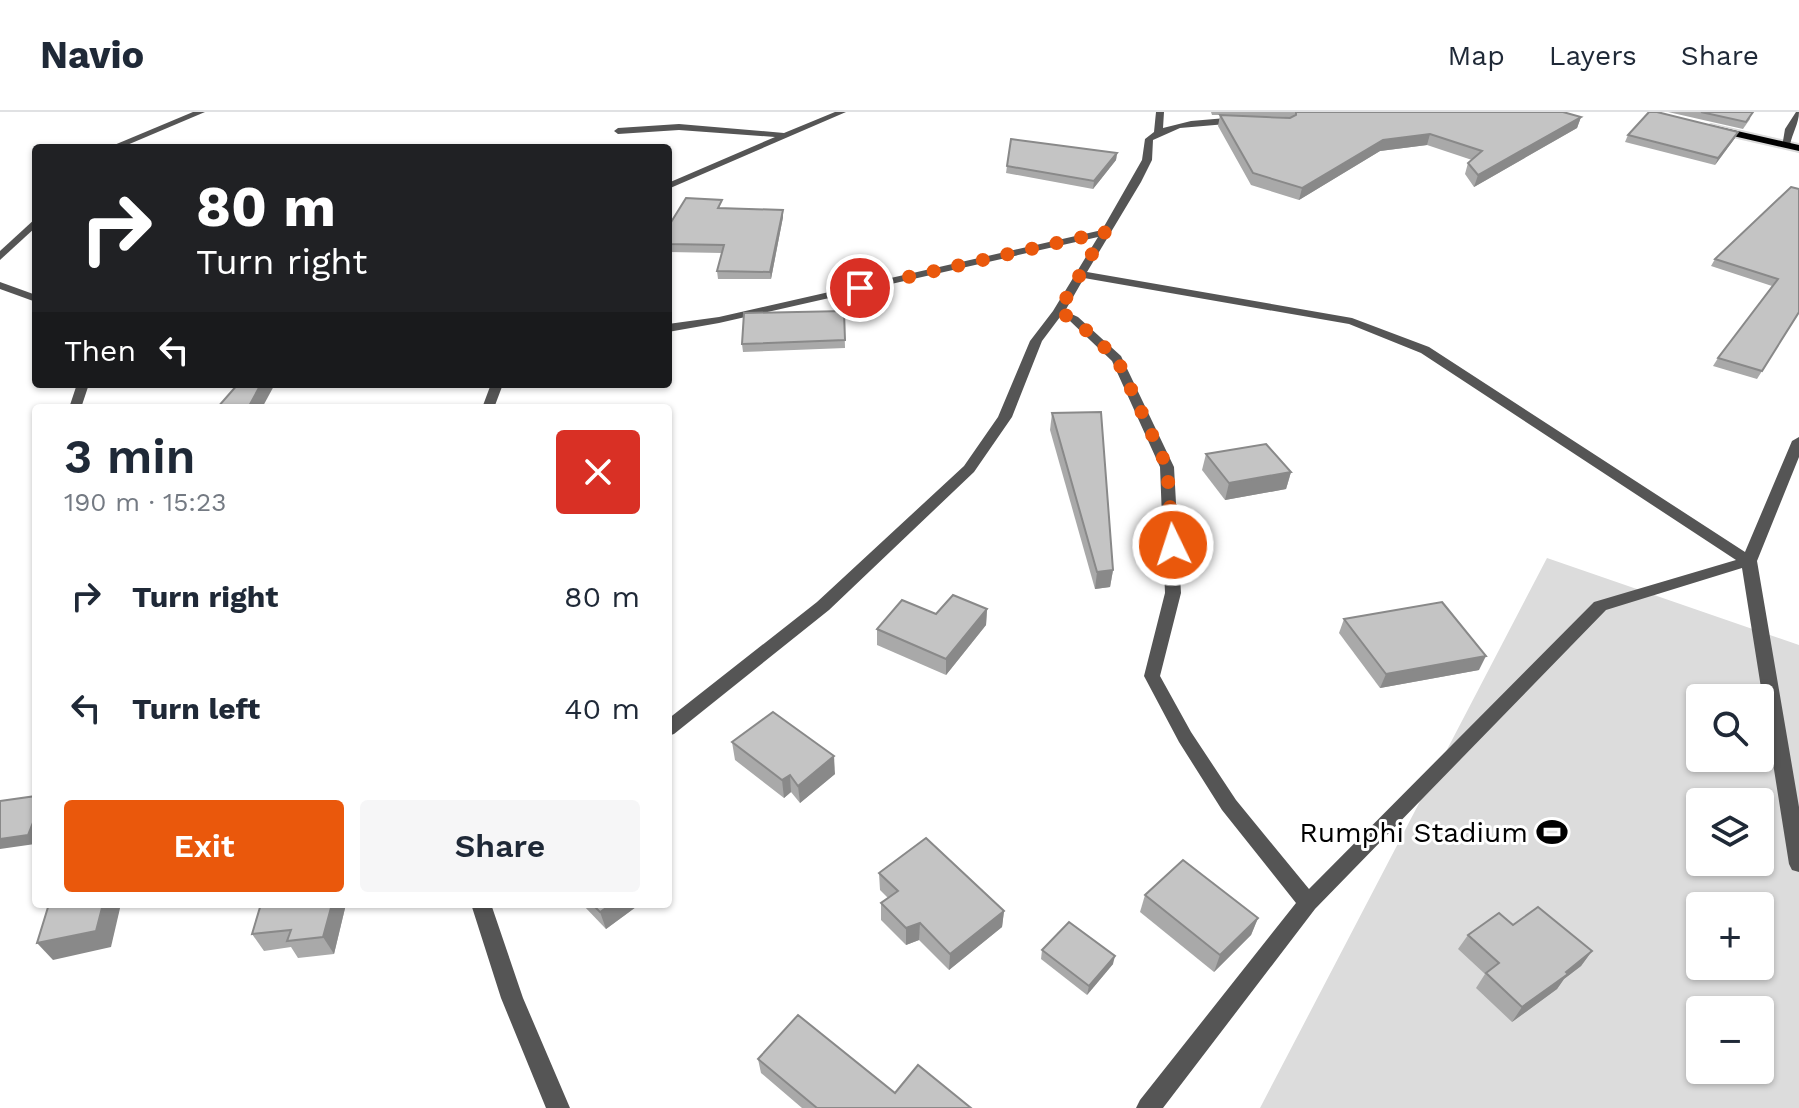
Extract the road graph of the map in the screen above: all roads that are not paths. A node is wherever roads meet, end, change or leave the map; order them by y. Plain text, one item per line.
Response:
1 (201, 112) edge
2 (842, 112) edge
3 (1160, 112) edge
4 (1799, 114) edge
5 (1244, 120) edge
6 (1701, 125) edge
7 (1794, 129) edge
8 (618, 131) dead end
9 (1158, 131) junction
10 (790, 135) junction
11 (122, 144) edge
12 (1785, 145) junction
13 (1799, 148) edge
14 (672, 184) edge
15 (32, 225) edge
16 (1105, 232) junction
17 (0, 257) edge
18 (1080, 274) junction
19 (0, 285) edge
20 (32, 297) edge
21 (1058, 312) junction
22 (672, 327) edge
23 (1799, 441) edge
24 (1749, 561) junction
25 (672, 726) edge
26 (1799, 864) edge
27 (1308, 903) junction
28 (482, 908) edge
29 (558, 1108) edge
30 (1148, 1108) edge

1 - 11 street
2 - 10 street
3 - 9 street
4 - 7 street
5 - 9 street
6 - 12 main road
7 - 12 street
8 - 10 street
9 - 16 street
10 - 14 street
12 - 13 main road
15 - 17 street
16 - 18 street
16 - 22 street
18 - 21 street
18 - 24 street
19 - 20 street
21 - 25 street
21 - 27 street
23 - 24 street
24 - 26 street
24 - 27 street
27 - 30 street
28 - 29 street

